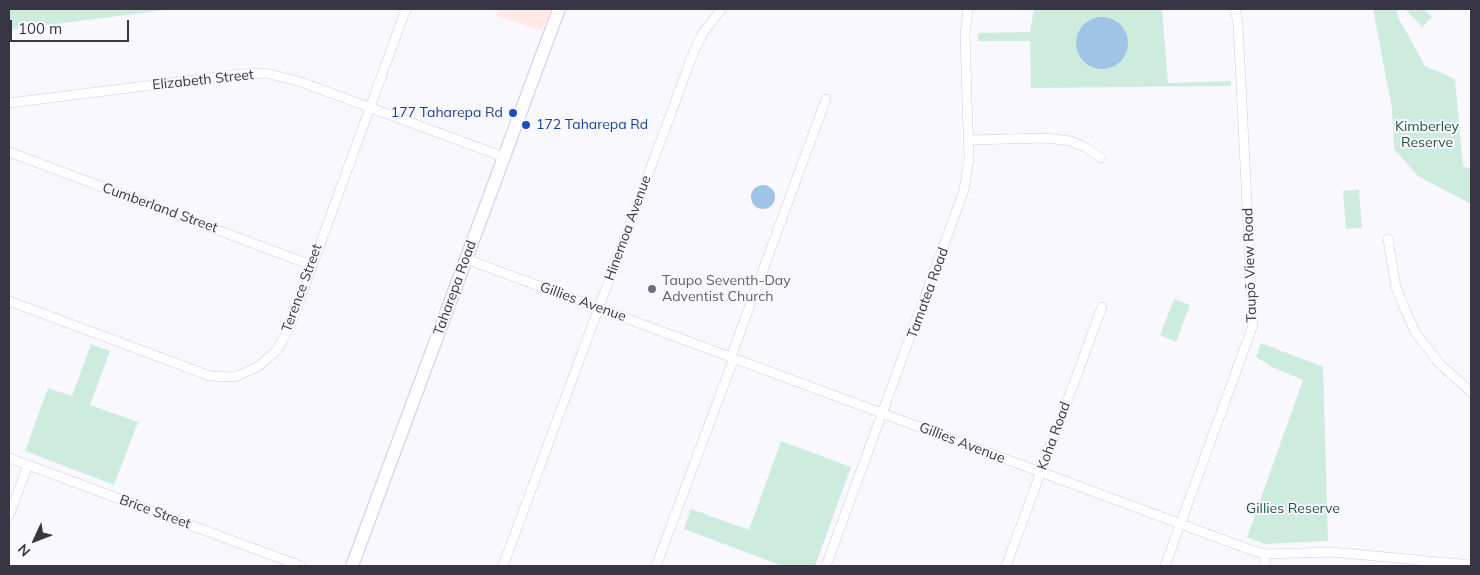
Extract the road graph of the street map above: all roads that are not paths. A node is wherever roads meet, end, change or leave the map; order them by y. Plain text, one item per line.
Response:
1 (406, 9) edge
2 (559, 9) edge
3 (722, 9) edge
4 (968, 9) edge
5 (1234, 9) edge
6 (826, 100) dead end
7 (9, 103) edge
8 (369, 108) junction
9 (968, 140) junction
10 (9, 152) edge
11 (504, 157) junction
12 (1100, 158) dead end
13 (1388, 240) dead end
14 (466, 258) junction
15 (311, 264) junction
16 (9, 301) edge
17 (1102, 306) dead end
18 (599, 308) junction
19 (733, 358) junction
20 (1471, 392) edge
21 (883, 413) junction
22 (9, 458) edge
23 (28, 465) junction
24 (1041, 472) junction
25 (9, 516) edge
26 (1180, 524) junction
27 (1265, 554) junction
28 (1401, 563) edge
29 (1471, 565) edge
30 (301, 566) edge
31 (352, 566) edge
32 (503, 566) edge
33 (656, 566) edge
34 (826, 566) edge
35 (1006, 566) edge
36 (1165, 566) edge
37 (1265, 566) edge

1 - 8 street, Terence Street
2 - 11 street, Taharepa Road
3 - 18 street, Hinemoa Avenue
4 - 9 street, Tamatea Road
5 - 26 street, Taupō View Road
6 - 19 street
7 - 8 street, Elizabeth Street
8 - 11 street, Elizabeth Street
8 - 15 street, Terence Street
9 - 12 street
9 - 21 street, Tamatea Road
10 - 15 street, Cumberland Street
11 - 14 street, Taharepa Road
13 - 20 street
14 - 18 street, Gillies Avenue
14 - 31 street, Taharepa Road
15 - 16 street, Terence Street
17 - 24 street, Koha Road
18 - 19 street, Gillies Avenue
18 - 32 street, Hinemoa Avenue
19 - 21 street, Gillies Avenue
19 - 33 street
21 - 24 street, Gillies Avenue
21 - 34 street, Tamatea Road
22 - 23 street, Brice Street
23 - 25 street
23 - 30 street, Brice Street
24 - 26 street, Gillies Avenue
24 - 35 street, Koha Road
26 - 27 street, Gillies Avenue
26 - 36 street, Taupō View Road
27 - 28 street, Gillies Avenue
27 - 37 street
28 - 29 street, Gillies Avenue

